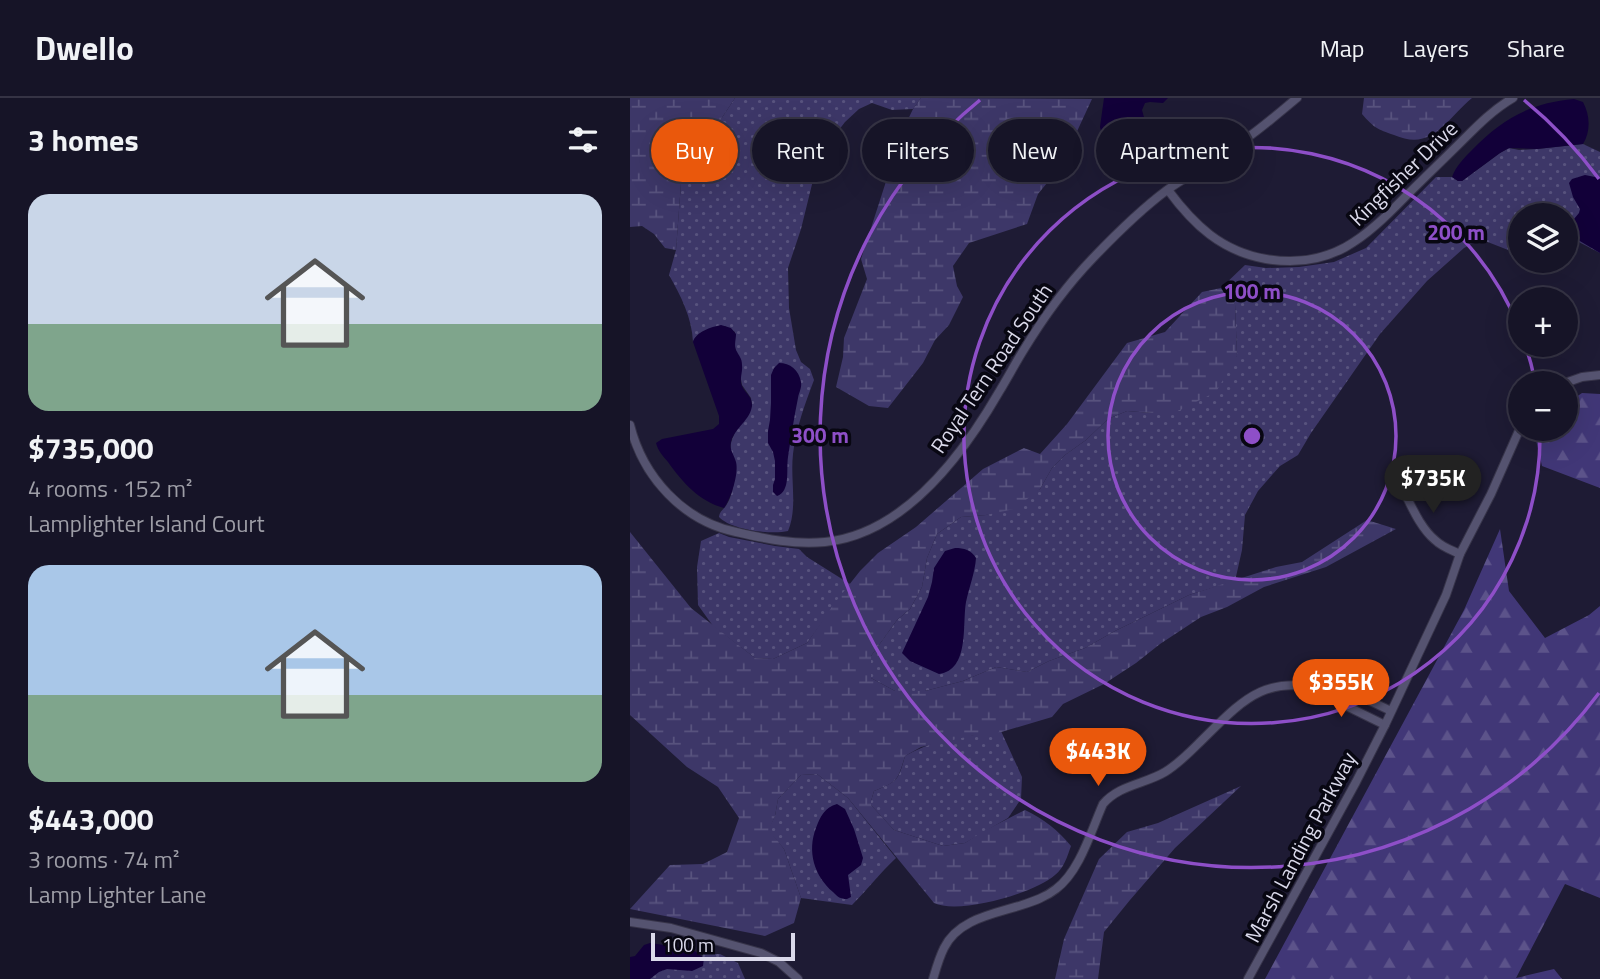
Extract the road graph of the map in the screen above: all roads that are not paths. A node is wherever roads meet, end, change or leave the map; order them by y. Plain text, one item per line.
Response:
1 (1297, 98) edge
2 (1513, 98) edge
3 (1168, 190) junction
4 (1600, 375) edge
5 (1578, 378) edge
6 (630, 425) edge
7 (1514, 441) edge
8 (1400, 484) dead end
9 (1460, 554) junction
10 (1330, 691) junction
11 (1360, 695) junction
12 (1353, 709) junction
13 (1391, 711) junction
14 (1385, 725) junction
15 (630, 922) edge
16 (799, 979) edge
17 (933, 979) edge
18 (1248, 979) edge

1 - 3 street, Royal Tern Road South
2 - 3 street, Kingfisher Drive
3 - 6 street, Royal Tern Road South
4 - 5 street
7 - 9 street, Marsh Landing Parkway
8 - 9 street
9 - 13 street, Marsh Landing Parkway
10 - 11 street
10 - 12 street
10 - 17 street
11 - 12 street
11 - 13 street
12 - 14 street
13 - 14 street, Marsh Landing Parkway
14 - 18 street, Marsh Landing Parkway
15 - 16 street

